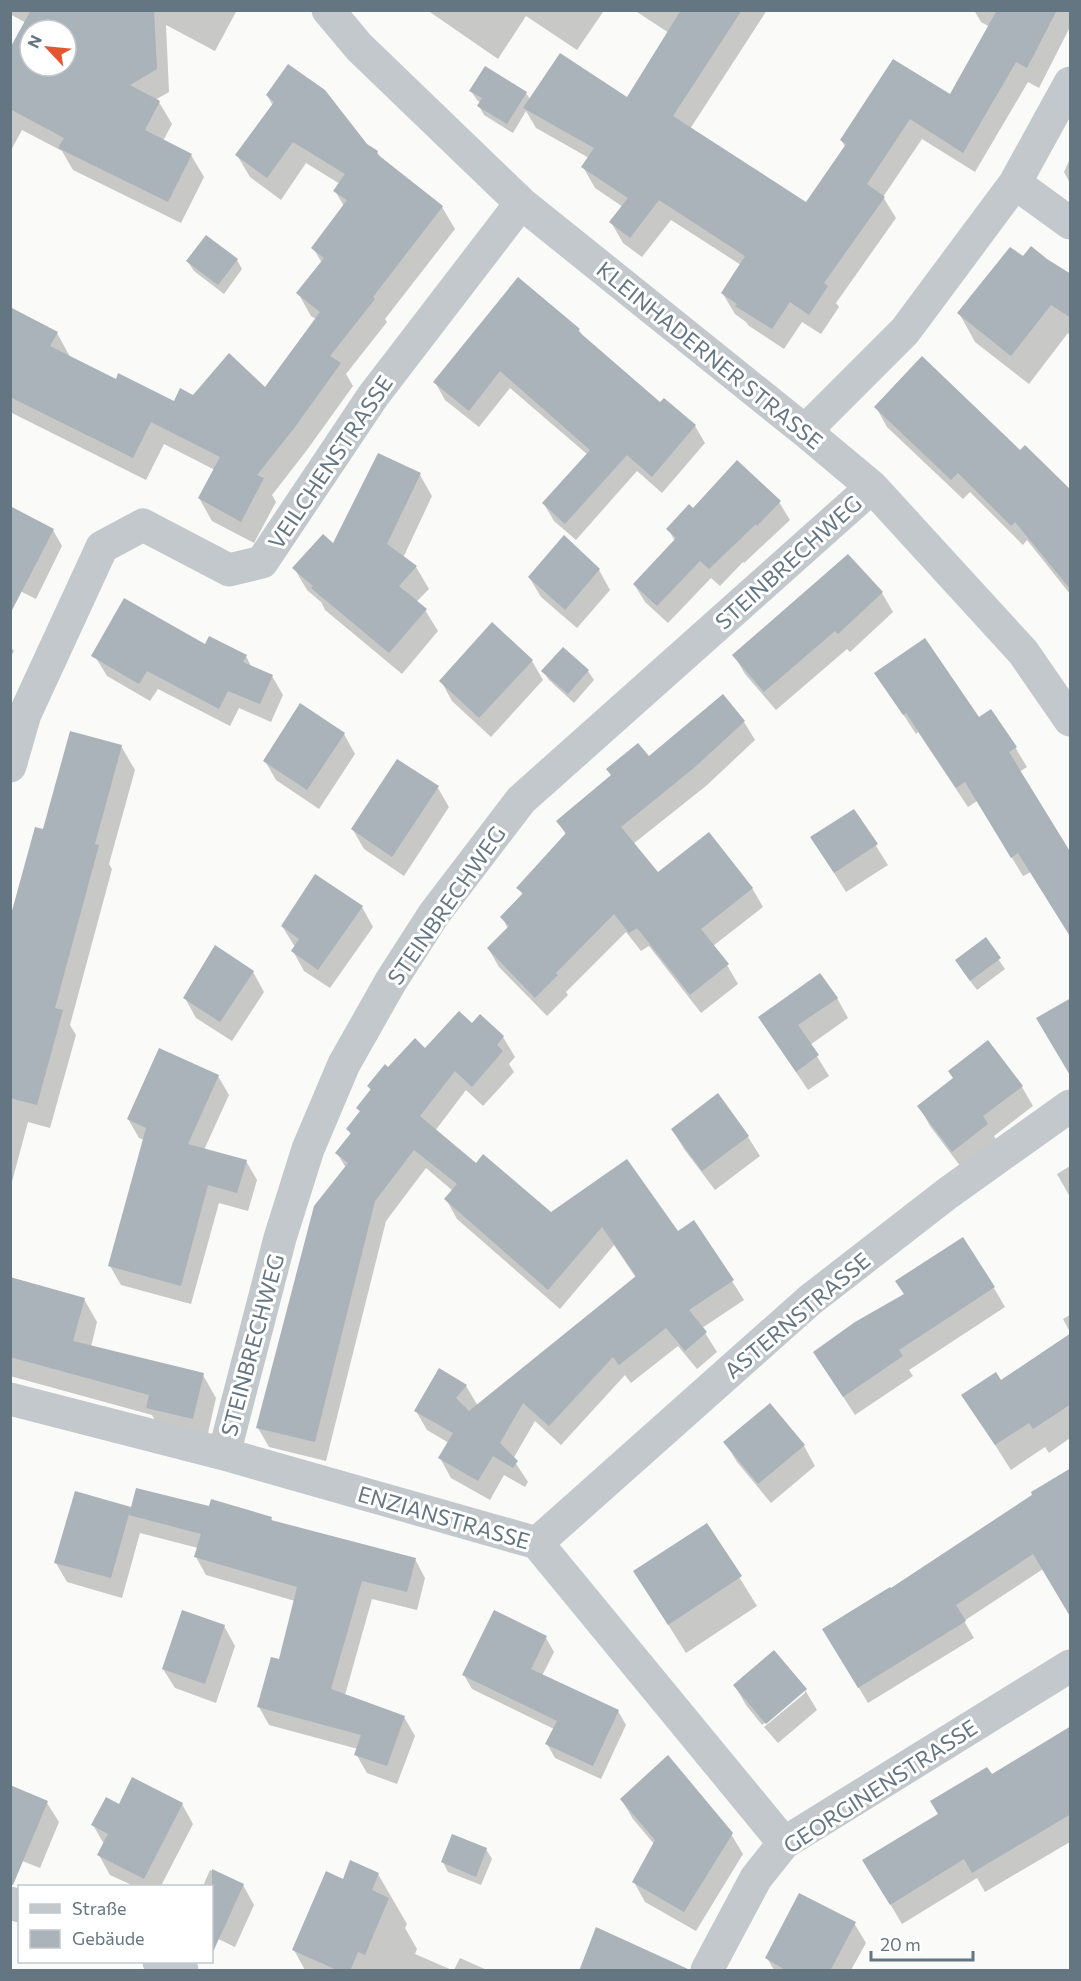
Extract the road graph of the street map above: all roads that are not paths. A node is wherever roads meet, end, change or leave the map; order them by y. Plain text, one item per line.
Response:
1 (328, 10) edge
2 (1071, 83) edge
3 (1015, 183) junction
4 (521, 203) junction
5 (1071, 223) edge
6 (806, 431) junction
7 (872, 487) junction
8 (1071, 720) edge
9 (10, 766) edge
10 (1071, 1106) edge
11 (10, 1399) edge
12 (224, 1454) junction
13 (537, 1543) junction
14 (1071, 1666) edge
15 (784, 1843) junction
16 (162, 1963) edge
17 (182, 1971) edge
18 (707, 1971) edge

1 - 4 street, KLEINHADERNER STRASSE
2 - 3 street
3 - 5 street
3 - 6 street
4 - 6 street, KLEINHADERNER STRASSE
4 - 9 street, VEILCHENSTRASSE
6 - 7 street, KLEINHADERNER STRASSE
7 - 8 street, KLEINHADERNER STRASSE
7 - 12 street, STEINBRECHWEG
10 - 13 street, ASTERNSTRASSE
11 - 12 street, ENZIANSTRASSE
12 - 13 street, ENZIANSTRASSE
13 - 15 street, ENZIANSTRASSE
14 - 15 street, GEORGINENSTRASSE
15 - 18 street, GEORGINENSTRASSE
16 - 17 street

